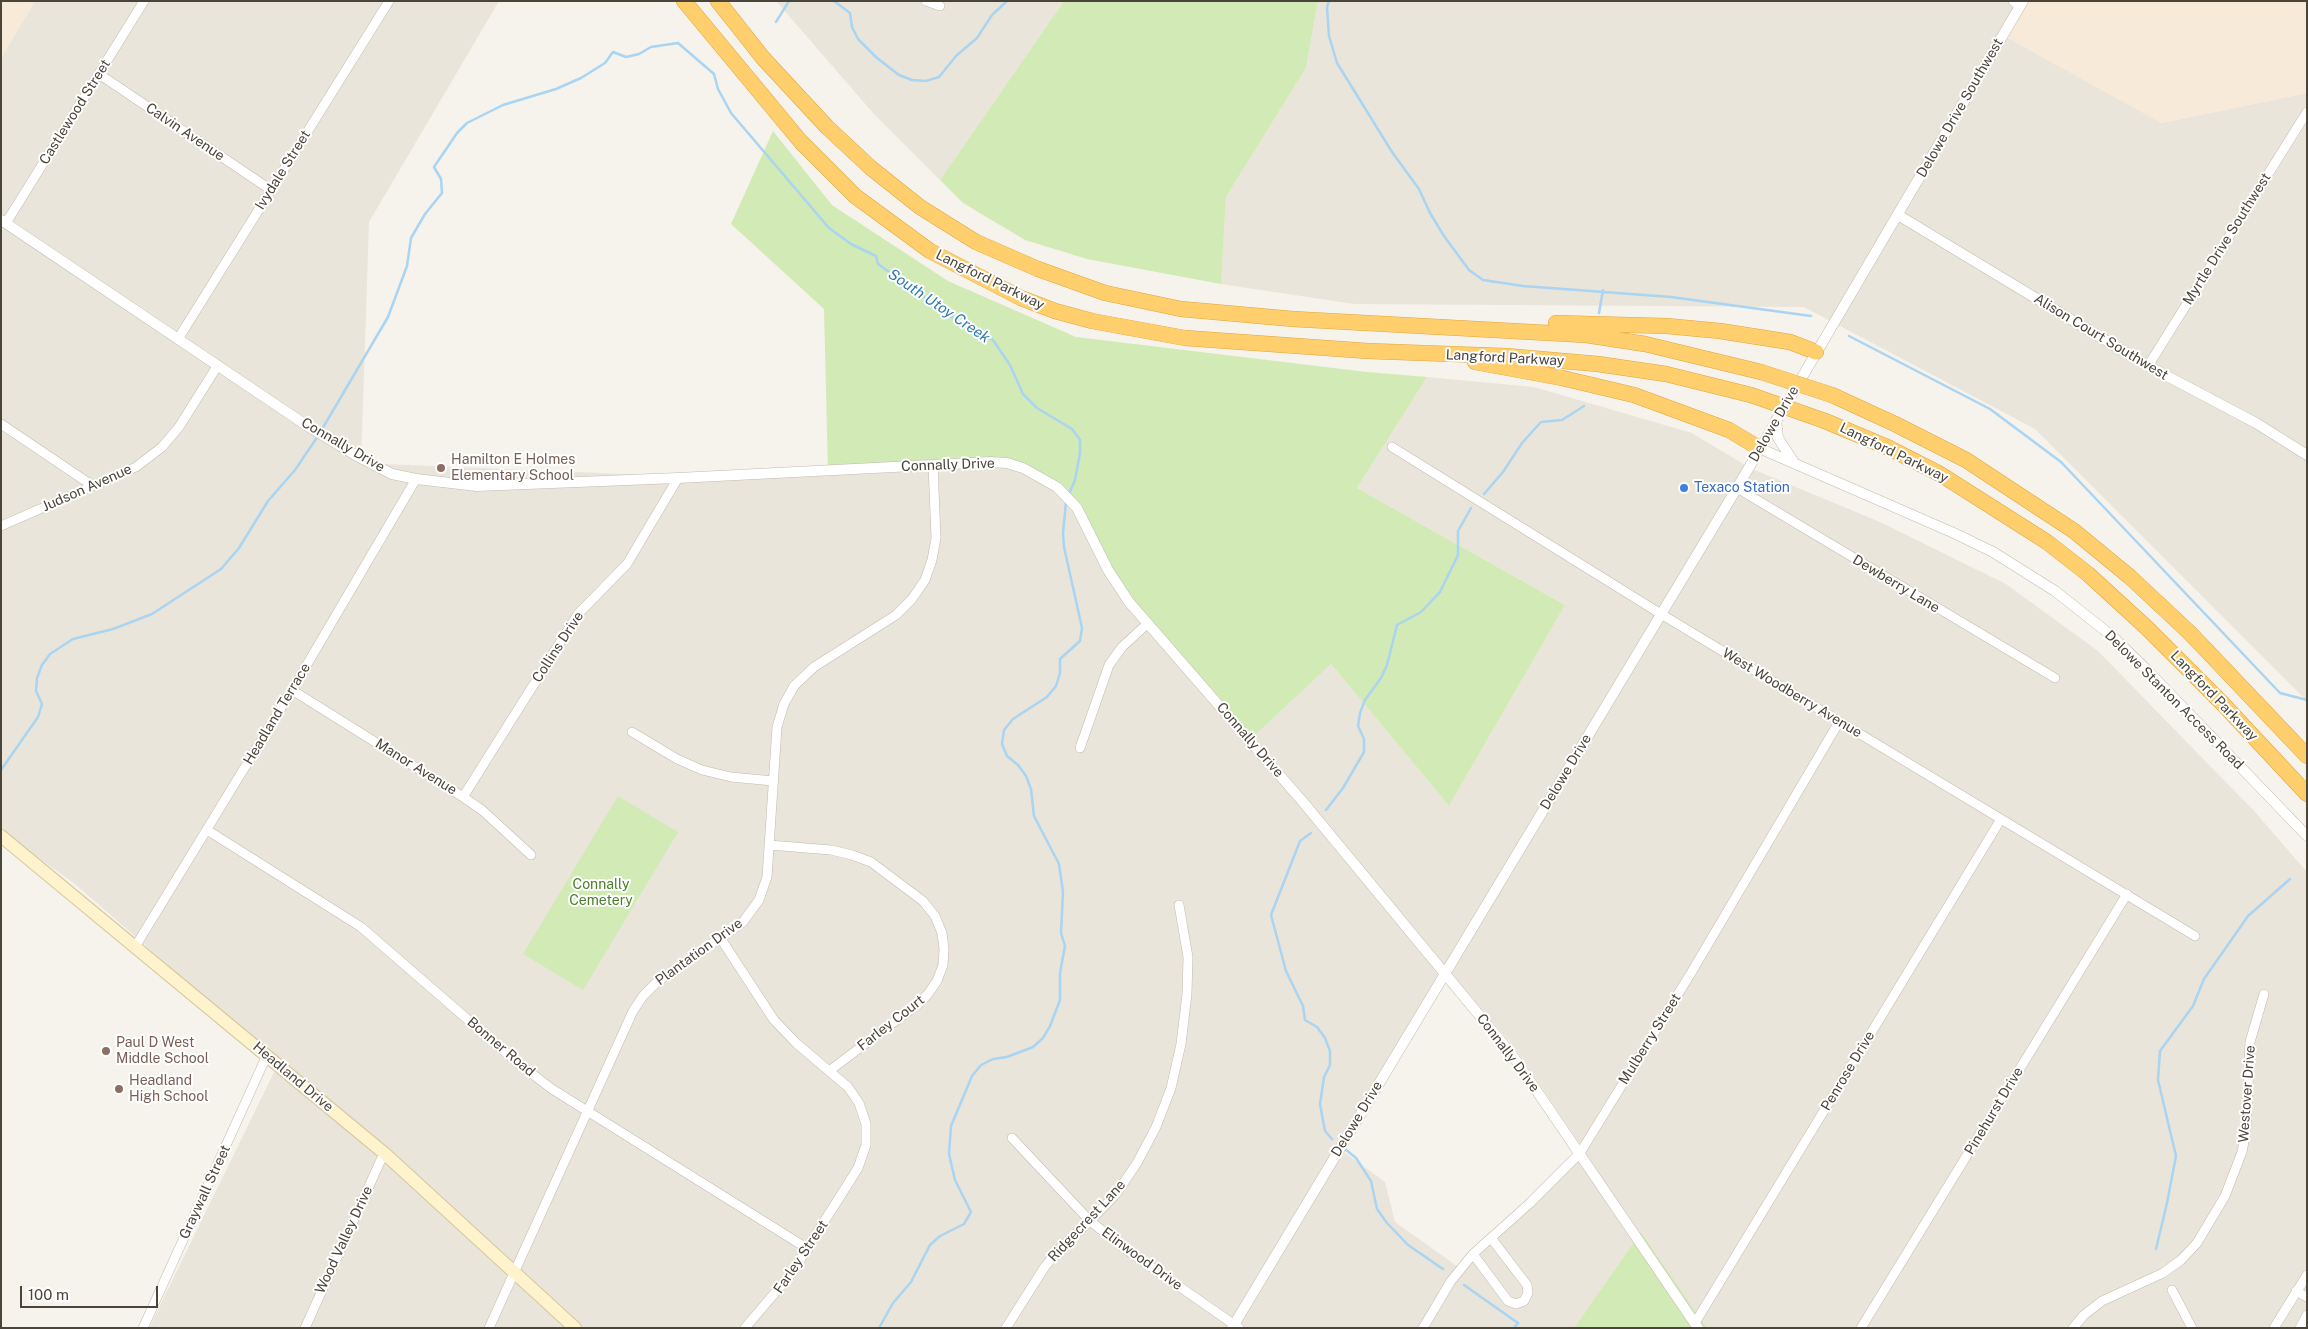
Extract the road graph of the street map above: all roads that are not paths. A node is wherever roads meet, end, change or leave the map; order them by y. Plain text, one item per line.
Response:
1 (144, 1) edge
2 (389, 1) edge
3 (684, 1) edge
4 (718, 1) edge
5 (926, 1) edge
6 (2018, 3) edge
7 (940, 6) dead end
8 (99, 74) junction
9 (2307, 112) edge
10 (271, 190) junction
11 (1898, 214) junction
12 (4, 221) edge
13 (1469, 327) junction
14 (178, 339) junction
15 (1816, 352) junction
16 (1427, 354) junction
17 (218, 366) junction
18 (2148, 366) junction
19 (1776, 420) junction
20 (1, 424) edge
21 (1392, 447) dead end
22 (1759, 448) junction
23 (2307, 455) edge
24 (1796, 464) junction
25 (933, 465) junction
26 (678, 478) junction
27 (416, 479) junction
28 (93, 486) junction
29 (1737, 488) junction
30 (1, 526) edge
31 (1661, 614) junction
32 (1147, 624) junction
33 (2055, 678) dead end
34 (292, 690) junction
35 (1840, 722) junction
36 (632, 732) dead end
37 (1080, 748) dead end
38 (2307, 756) edge
39 (773, 781) junction
40 (2307, 794) edge
41 (463, 797) junction
42 (2001, 819) junction
43 (207, 830) junction
44 (1, 836) edge
45 (2307, 836) edge
46 (769, 845) junction
47 (531, 855) dead end
48 (2126, 894) junction
49 (1179, 905) dead end
50 (2195, 936) dead end
51 (720, 940) junction
52 (135, 947) junction
53 (1445, 972) junction
54 (2264, 994) dead end
55 (267, 1055) junction
56 (829, 1071) junction
57 (587, 1112) junction
58 (1012, 1138) dead end
59 (384, 1153) junction
60 (1580, 1153) junction
61 (1090, 1221) junction
62 (1491, 1238) junction
63 (808, 1249) junction
64 (1473, 1254) junction
65 (514, 1271) junction
66 (2307, 1275) edge
67 (2172, 1290) dead end
68 (2296, 1291) junction
69 (2307, 1297) edge
70 (2307, 1316) edge
71 (1696, 1325) edge
72 (1235, 1327) edge
73 (143, 1328) edge
74 (304, 1328) edge
75 (489, 1328) edge
76 (575, 1328) edge
77 (745, 1328) edge
78 (1006, 1328) edge
79 (1423, 1328) edge
80 (1861, 1328) edge
81 (2073, 1328) edge
82 (2192, 1328) edge
83 (2274, 1328) edge
84 (2300, 1328) edge

1 - 8 street, Castlewood Street
2 - 10 street, Ivydale Street
3 - 16 highway, Langford Parkway
4 - 13 highway, Langford Parkway
5 - 7 street
6 - 11 street, Delowe Drive Southwest
8 - 10 street, Calvin Avenue
8 - 12 street, Castlewood Street
9 - 18 street, Myrtle Drive Southwest
10 - 14 street, Ivydale Street
11 - 15 street, Delowe Drive
11 - 18 street, Alison Court Southwest
12 - 14 street, Connally Drive
13 - 15 highway
13 - 38 highway, Langford Parkway, bridge
14 - 17 street, Connally Drive
15 - 19 street, Delowe Drive
16 - 22 highway
16 - 40 highway, Langford Parkway, bridge
17 - 27 street, Connally Drive
17 - 28 street, Judson Avenue
18 - 23 street, Alison Court Southwest
19 - 22 street, Delowe Drive
19 - 24 street
20 - 28 street
21 - 31 street, West Woodberry Avenue
22 - 24 street, Delowe Stanton Access Road
22 - 29 street, Delowe Drive
24 - 45 street, Delowe Stanton Access Road
25 - 26 street, Connally Drive
25 - 32 street, Connally Drive
25 - 39 street, Plantation Drive
26 - 27 street, Connally Drive
26 - 41 street, Collins Drive
27 - 34 street, Headland Terrace
28 - 30 street, Judson Avenue
29 - 31 street, Delowe Drive
29 - 33 street, Dewberry Lane
31 - 35 street, West Woodberry Avenue
31 - 53 street, Delowe Drive
32 - 37 street
32 - 53 street, Connally Drive
34 - 41 street, Manor Avenue
34 - 43 street, Headland Terrace
35 - 42 street, West Woodberry Avenue
35 - 60 street, Mulberry Street
36 - 39 street
39 - 46 street, Plantation Drive
41 - 47 street, Manor Avenue
42 - 48 street, West Woodberry Avenue
42 - 71 street, Penrose Drive
43 - 52 street, Headland Terrace
43 - 57 street, Bonner Road
44 - 52 main road, Headland Drive
46 - 51 street, Plantation Drive
46 - 56 street, Farley Court
48 - 50 street, West Woodberry Avenue
48 - 80 street, Pinehurst Drive
49 - 61 street, Ridgecrest Lane
51 - 56 street
51 - 57 street, Plantation Drive
52 - 55 main road, Headland Drive
53 - 60 street, Connally Drive
53 - 72 street, Delowe Drive
54 - 81 street, Westover Drive
55 - 59 main road, Headland Drive
55 - 73 street, Graywall Street
56 - 63 street, Farley Street
57 - 63 street, Bonner Road
57 - 65 street, Plantation Drive
58 - 61 street, Elinwood Drive
59 - 65 main road, Headland Drive
59 - 74 street, Wood Valley Drive
60 - 62 street, Mulberry Street
60 - 71 street, Connally Drive
61 - 72 street, Elinwood Drive
61 - 78 street, Ridgecrest Lane
62 - 64 street, Mulberry Street
62 - 64 street
63 - 77 street, Farley Street
64 - 79 street, Mulberry Street
65 - 75 street, Plantation Drive
65 - 76 main road, Headland Drive
66 - 68 street
67 - 82 street
68 - 69 street
68 - 83 street
70 - 84 street

